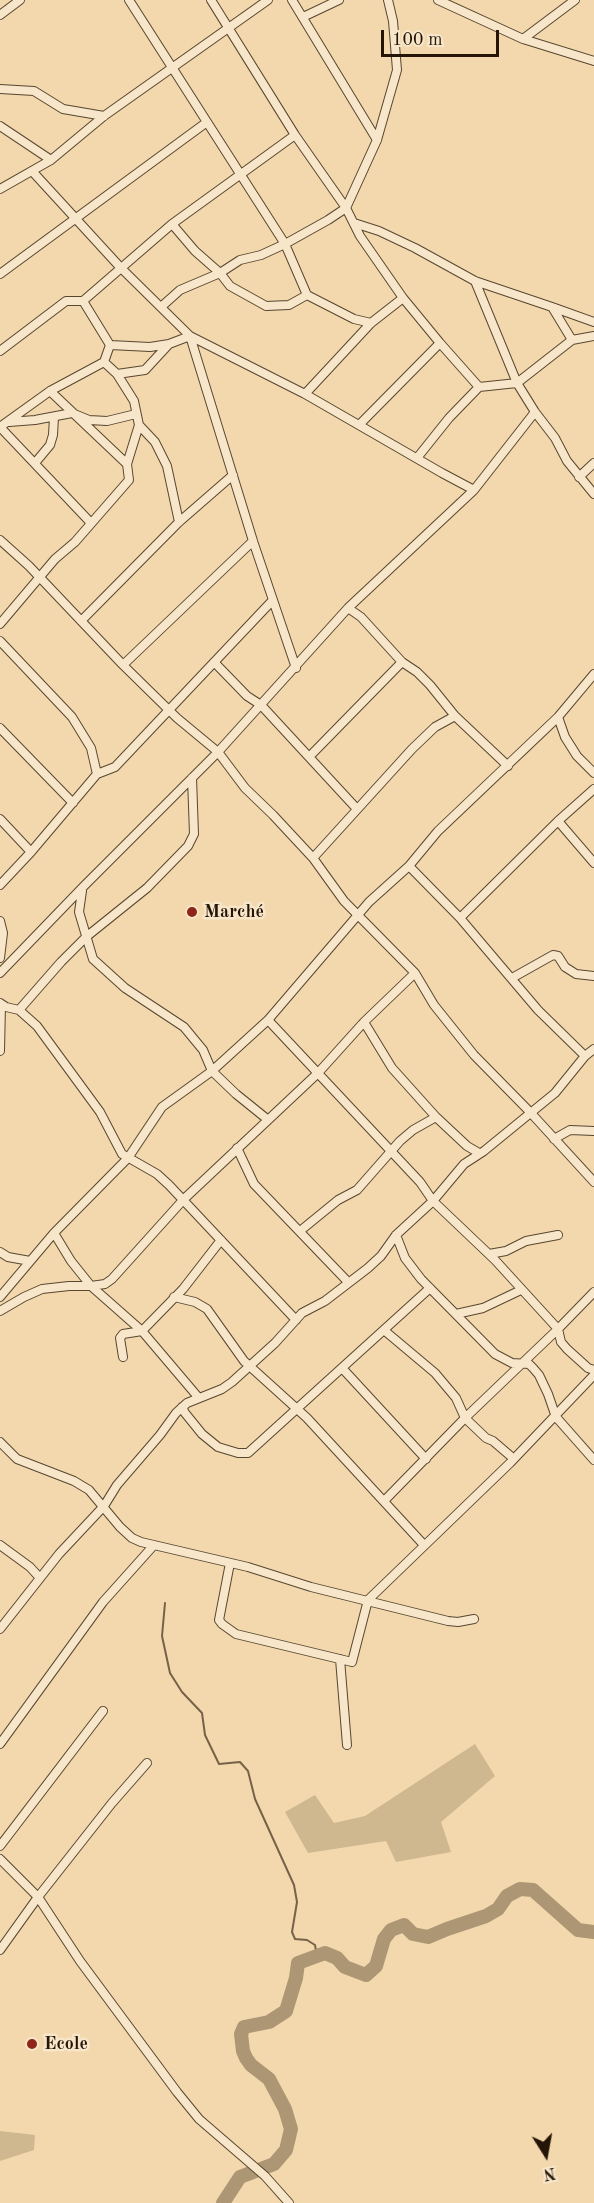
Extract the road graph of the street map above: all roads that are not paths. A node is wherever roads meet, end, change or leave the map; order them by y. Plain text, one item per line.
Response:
1 (20, 0) edge
2 (129, 0) edge
3 (211, 0) edge
4 (268, 0) edge
5 (292, 0) edge
6 (339, 0) edge
7 (388, 0) edge
8 (438, 0) edge
9 (575, 0) edge
10 (0, 15) edge
11 (303, 17) junction
12 (227, 28) junction
13 (523, 39) junction
14 (594, 62) edge
15 (171, 68) junction
16 (0, 89) edge
17 (104, 116) junction
18 (207, 122) junction
19 (0, 126) edge
20 (295, 135) junction
21 (377, 140) junction
22 (51, 160) junction
23 (32, 171) junction
24 (240, 173) junction
25 (0, 189) edge
26 (346, 208) junction
27 (75, 218) junction
28 (354, 223) junction
29 (172, 224) junction
30 (285, 244) junction
31 (120, 267) junction
32 (220, 273) junction
33 (0, 274) edge
34 (474, 280) junction
35 (307, 295) junction
36 (403, 298) junction
37 (83, 301) junction
38 (162, 307) junction
39 (552, 307) junction
40 (594, 322) edge
41 (371, 323) junction
42 (190, 336) junction
43 (594, 336) edge
44 (572, 340) junction
45 (440, 343) junction
46 (110, 345) junction
47 (169, 345) junction
48 (0, 351) edge
49 (104, 362) junction
50 (117, 374) junction
51 (517, 383) junction
52 (479, 387) junction
53 (50, 391) junction
54 (305, 394) junction
55 (535, 412) junction
56 (72, 413) junction
57 (136, 414) junction
58 (54, 417) junction
59 (139, 425) junction
60 (359, 425) junction
61 (2, 426) edge
62 (417, 458) junction
63 (35, 463) junction
64 (594, 463) edge
65 (127, 464) junction
66 (232, 475) junction
67 (579, 477) junction
68 (474, 490) junction
69 (594, 494) edge
70 (179, 522) junction
71 (92, 523) junction
72 (0, 540) edge
73 (253, 541) junction
74 (40, 578) junction
75 (273, 601) junction
76 (348, 608) junction
77 (81, 621) junction
78 (0, 624) edge
79 (0, 640) edge
80 (214, 662) junction
81 (402, 662) junction
82 (123, 665) junction
83 (296, 668) junction
84 (594, 674) edge
85 (261, 705) junction
86 (169, 710) junction
87 (455, 716) junction
88 (558, 717) junction
89 (0, 728) edge
90 (218, 752) junction
91 (309, 757) junction
92 (508, 766) junction
93 (594, 773) edge
94 (98, 774) junction
95 (192, 778) junction
96 (594, 789) edge
97 (73, 803) junction
98 (357, 809) junction
99 (0, 819) edge
100 (558, 821) junction
101 (31, 852) junction
102 (313, 858) junction
103 (594, 863) edge
104 (409, 866) junction
105 (0, 885) edge
106 (83, 887) junction
107 (358, 916) junction
108 (460, 918) junction
109 (0, 921) edge
110 (86, 937) junction
111 (0, 958) edge
112 (415, 973) junction
113 (0, 974) edge
114 (594, 976) edge
115 (512, 978) junction
116 (1, 1004) edge
117 (19, 1010) junction
118 (268, 1020) junction
119 (364, 1022) junction
120 (594, 1049) edge
121 (0, 1052) edge
122 (585, 1056) junction
123 (212, 1071) junction
124 (318, 1072) junction
125 (530, 1112) junction
126 (436, 1117) junction
127 (267, 1119) junction
128 (594, 1131) edge
129 (554, 1139) junction
130 (237, 1148) junction
131 (391, 1150) junction
132 (479, 1154) junction
133 (128, 1158) junction
134 (594, 1182) edge
135 (184, 1199) junction
136 (433, 1201) junction
137 (300, 1231) junction
138 (54, 1233) junction
139 (396, 1235) junction
140 (558, 1235) dead end
141 (221, 1240) junction
142 (0, 1251) edge
143 (489, 1254) junction
144 (30, 1261) junction
145 (348, 1282) junction
146 (91, 1286) junction
147 (430, 1288) junction
148 (521, 1290) junction
149 (594, 1292) edge
150 (0, 1297) edge
151 (174, 1297) junction
152 (0, 1311) edge
153 (456, 1314) junction
154 (296, 1320) junction
155 (558, 1329) junction
156 (142, 1331) junction
157 (385, 1331) junction
158 (123, 1357) dead end
159 (520, 1363) junction
160 (250, 1367) junction
161 (342, 1368) junction
162 (594, 1370) edge
163 (594, 1375) edge
164 (198, 1397) junction
165 (182, 1407) junction
166 (297, 1409) junction
167 (556, 1417) junction
168 (465, 1418) junction
169 (0, 1442) edge
170 (514, 1459) junction
171 (426, 1460) junction
172 (594, 1460) edge
173 (384, 1501) junction
174 (104, 1506) junction
175 (0, 1545) edge
176 (154, 1545) junction
177 (424, 1545) junction
178 (230, 1563) junction
179 (40, 1578) junction
180 (368, 1600) junction
181 (474, 1619) dead end
182 (0, 1629) edge
183 (340, 1659) junction
184 (103, 1711) dead end
185 (0, 1744) edge
186 (347, 1745) dead end
187 (147, 1763) dead end
188 (0, 1846) edge
189 (0, 1859) edge
190 (38, 1897) junction
191 (0, 1950) edge
192 (289, 2203) edge

1 - 10 street
2 - 15 street
3 - 12 street
4 - 12 street
5 - 11 street
6 - 11 street
7 - 21 street
8 - 13 street
9 - 13 street
11 - 21 street
12 - 15 street
12 - 20 street
13 - 14 street
15 - 17 street
15 - 18 street
16 - 17 street
17 - 22 street
18 - 24 street
18 - 27 street
19 - 22 street
20 - 24 street
20 - 26 street
21 - 26 street
22 - 23 street
23 - 25 street
23 - 27 street
24 - 29 street
24 - 30 street
26 - 28 street
26 - 30 street
27 - 31 street
27 - 33 street
28 - 34 street
28 - 36 street
29 - 31 street
29 - 32 street
30 - 32 street
30 - 35 street
31 - 37 street
31 - 38 street
32 - 35 street
32 - 38 street
34 - 39 street
34 - 51 street
35 - 41 street
36 - 41 street
36 - 45 street
37 - 46 street
37 - 48 street
38 - 42 street
39 - 40 street
39 - 44 street
41 - 54 street
42 - 47 street
42 - 54 street
42 - 66 street
43 - 44 street
44 - 51 street
45 - 52 street
45 - 60 street
46 - 47 street
46 - 49 street
47 - 50 street
49 - 50 street
49 - 53 street
50 - 57 street
51 - 52 street
51 - 55 street
52 - 62 street
53 - 56 street
53 - 61 street
54 - 60 street
55 - 67 street
55 - 68 street
56 - 57 street
56 - 58 street
56 - 65 street
57 - 59 street
58 - 61 street
58 - 63 street
59 - 65 street
59 - 70 street
60 - 62 street
61 - 63 street
62 - 68 street
63 - 71 street
64 - 67 street
65 - 71 street
66 - 70 street
66 - 73 street
67 - 69 street
68 - 76 street
70 - 77 street
71 - 74 street
72 - 74 street
73 - 75 street
73 - 82 street
74 - 77 street
74 - 78 street
75 - 80 street
75 - 83 street
76 - 81 street
76 - 83 street
77 - 82 street
79 - 94 street
80 - 85 street
80 - 86 street
81 - 87 street
81 - 91 street
82 - 86 street
83 - 85 street
84 - 88 street
85 - 90 street
85 - 91 street
86 - 90 street
86 - 94 street
87 - 92 street
87 - 98 street
88 - 92 street
88 - 93 street
89 - 97 street
90 - 95 street
90 - 102 street
91 - 98 street
92 - 104 street
94 - 97 street
95 - 106 street
95 - 110 street
96 - 100 street
97 - 101 street
98 - 102 street
99 - 101 street
100 - 103 street
100 - 108 street
101 - 105 street
102 - 107 street
104 - 107 street
104 - 108 street
106 - 110 street
106 - 113 street
107 - 112 street
107 - 118 street
108 - 115 street
109 - 111 street
110 - 117 street
110 - 123 street
112 - 119 street
112 - 125 street
114 - 115 street
115 - 122 street
116 - 117 street
116 - 121 street
117 - 133 street
118 - 123 street
118 - 124 street
119 - 124 street
119 - 126 street
120 - 122 street
122 - 125 street
123 - 127 street
123 - 133 street
124 - 127 street
124 - 131 street
125 - 129 street
125 - 132 street
126 - 131 street
126 - 132 street
127 - 130 street
128 - 129 street
129 - 134 street
130 - 135 street
130 - 137 street
131 - 136 street
131 - 137 street
132 - 136 street
133 - 135 street
133 - 138 street
135 - 141 street
135 - 146 street
136 - 139 street
136 - 143 street
137 - 145 street
138 - 144 street
138 - 146 street
139 - 145 street
139 - 147 street
140 - 143 street
141 - 151 street
141 - 154 street
142 - 144 street
143 - 148 street
144 - 150 street
145 - 154 street
146 - 152 street
146 - 156 street
147 - 153 street
147 - 157 street
148 - 153 street
148 - 155 street
149 - 155 street
151 - 156 street
151 - 160 street
153 - 159 street
154 - 160 street
155 - 159 street
155 - 162 street
156 - 158 street
156 - 164 street
157 - 161 street
157 - 168 street
159 - 167 street
159 - 168 street
160 - 164 street
160 - 166 street
161 - 166 street
161 - 171 street
163 - 167 street
164 - 165 street
165 - 166 street
165 - 174 street
166 - 173 street
167 - 170 street
167 - 172 street
168 - 170 street
168 - 171 street
169 - 174 street
170 - 177 street
171 - 173 street
173 - 177 street
174 - 176 street
174 - 179 street
175 - 179 street
176 - 178 street
176 - 185 street
177 - 180 street
178 - 180 street
178 - 183 street
179 - 182 street
180 - 181 street
180 - 183 street
183 - 186 street
184 - 188 street
187 - 190 street
189 - 190 street
190 - 191 street
190 - 192 street

